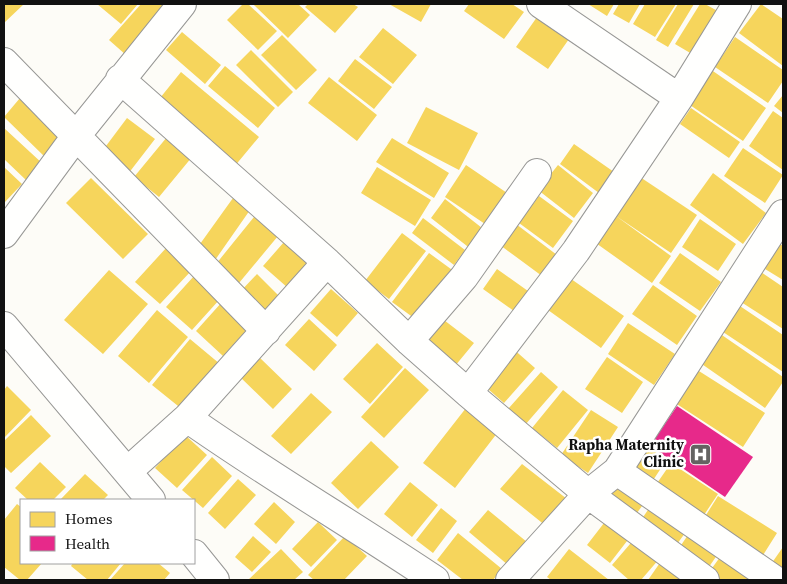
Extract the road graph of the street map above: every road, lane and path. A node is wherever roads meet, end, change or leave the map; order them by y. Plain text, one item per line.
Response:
1 (182, 4) edge
2 (541, 4) edge
3 (737, 4) edge
4 (4, 62) edge
5 (120, 79) junction
6 (679, 98) junction
7 (76, 136) junction
8 (537, 173) dead end
9 (783, 214) edge
10 (4, 234) edge
11 (327, 262) junction
12 (4, 326) edge
13 (266, 331) junction
14 (409, 341) junction
15 (468, 393) junction
16 (187, 418) junction
17 (128, 471) junction
18 (617, 471) junction
19 (588, 494) junction
20 (150, 499) edge
21 (195, 555) edge
22 (215, 580) edge
23 (435, 580) edge
24 (510, 580) edge
25 (705, 580) edge
26 (774, 580) edge

1 - 5 street
2 - 6 street
3 - 6 street
4 - 7 street
5 - 7 street
5 - 11 street
6 - 15 street
7 - 10 street
7 - 13 street
8 - 14 street
9 - 18 street
11 - 13 street
11 - 14 street
12 - 17 street
13 - 16 street
14 - 15 street
15 - 19 street
16 - 17 street
16 - 23 street
17 - 20 street
18 - 19 street
18 - 26 street
19 - 24 street
19 - 25 street
21 - 22 street

